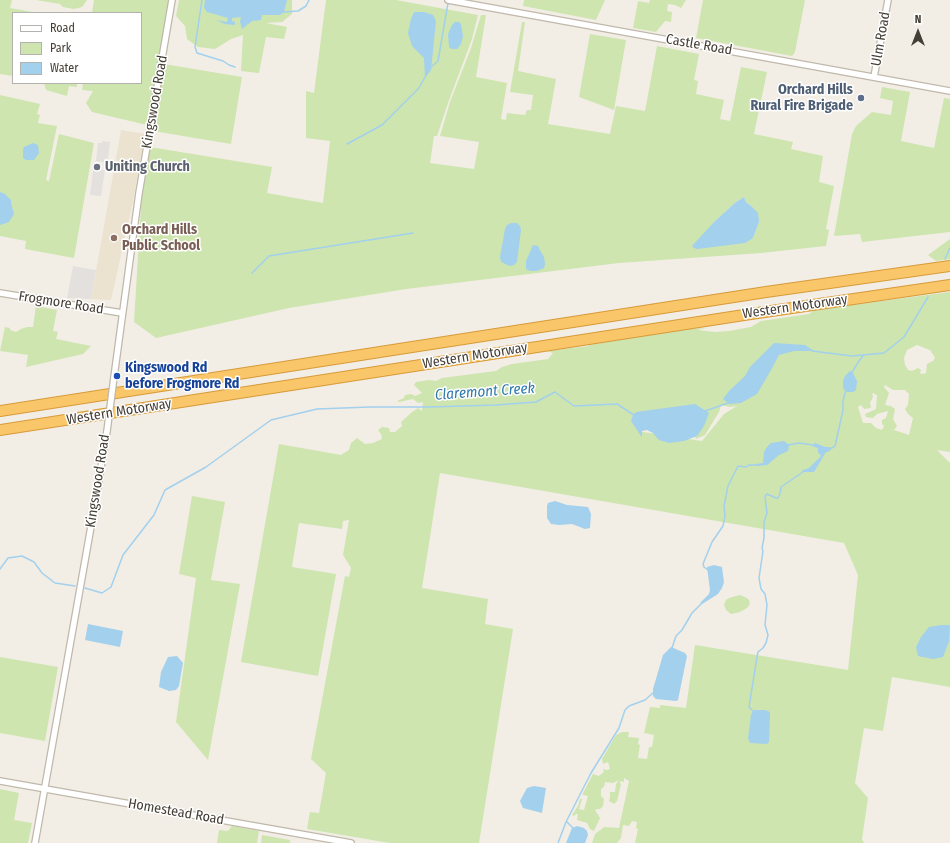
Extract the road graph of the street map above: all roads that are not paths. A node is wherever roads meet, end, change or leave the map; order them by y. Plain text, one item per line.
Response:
1 (172, 0) edge
2 (448, 0) edge
3 (888, 0) edge
4 (874, 77) junction
5 (950, 91) edge
6 (950, 266) edge
7 (950, 285) edge
8 (0, 293) edge
9 (122, 313) junction
10 (0, 411) edge
11 (0, 430) edge
12 (0, 781) edge
13 (44, 789) junction
14 (35, 843) edge
15 (351, 843) edge

1 - 9 street, Kingswood Road
2 - 4 street, Castle Road
3 - 4 street, Ulm Road
4 - 5 street, Castle Road
6 - 10 highway, Western Motorway
7 - 11 highway, Western Motorway
8 - 9 street, Frogmore Road
9 - 13 street, Kingswood Road, bridge
12 - 13 street, Homestead Road
13 - 14 street, Kingswood Road
13 - 15 street, Homestead Road

